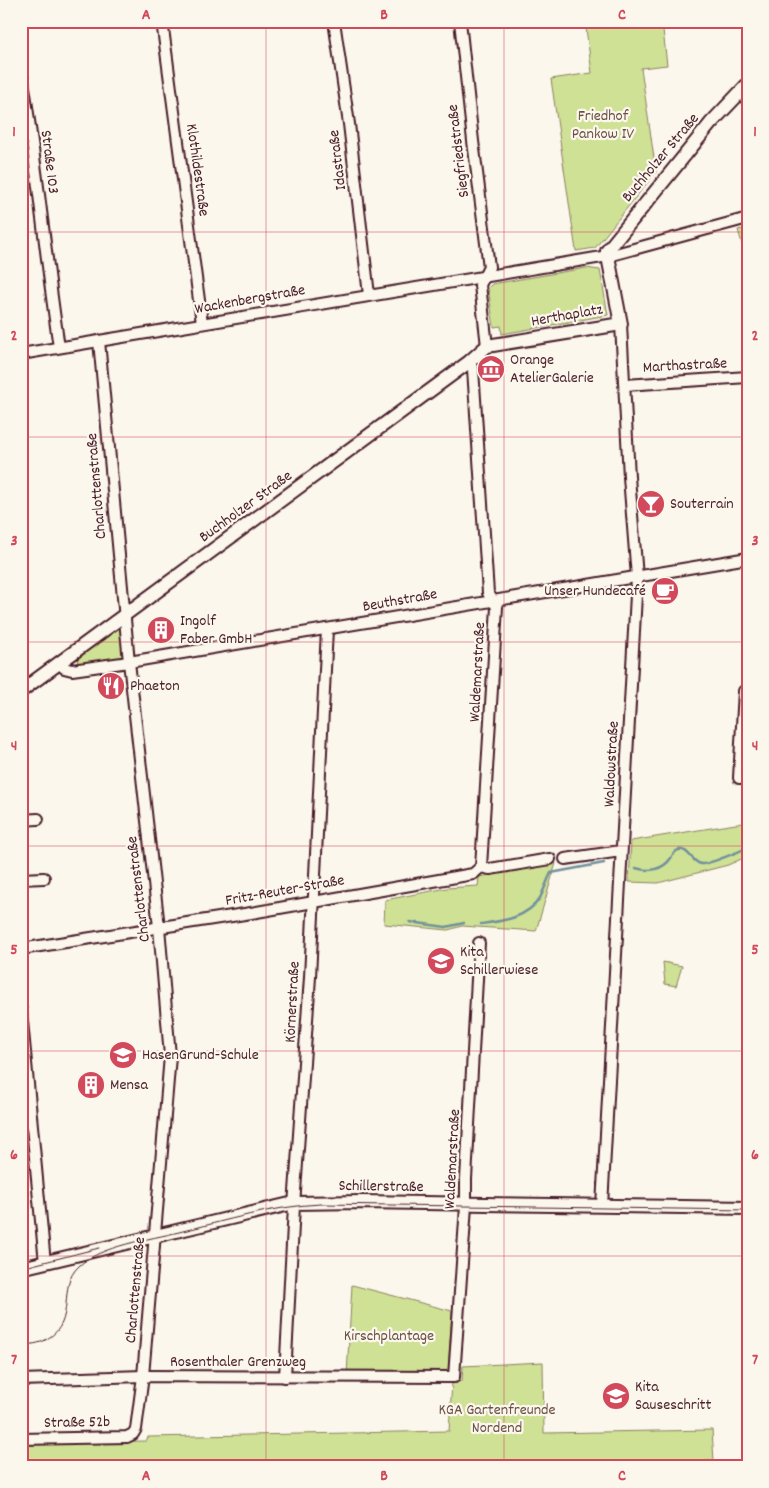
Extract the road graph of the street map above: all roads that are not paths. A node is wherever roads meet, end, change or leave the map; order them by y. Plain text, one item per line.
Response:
1 (162, 21) edge
2 (334, 21) edge
3 (460, 21) edge
4 (21, 69) edge
5 (748, 84) edge
6 (748, 218) edge
7 (608, 256) junction
8 (484, 276) junction
9 (369, 295) junction
10 (202, 323) junction
11 (621, 324) junction
12 (99, 341) junction
13 (487, 346) junction
14 (59, 347) junction
15 (21, 354) edge
16 (469, 362) junction
17 (748, 377) edge
18 (625, 385) junction
19 (748, 558) edge
20 (637, 577) junction
21 (493, 601) junction
22 (125, 614) junction
23 (327, 629) junction
24 (129, 662) junction
25 (60, 664) junction
26 (21, 691) edge
27 (748, 691) edge
28 (748, 778) edge
29 (38, 819) dead end
30 (21, 820) edge
31 (622, 851) junction
32 (550, 859) dead end
33 (565, 859) dead end
34 (481, 867) junction
35 (44, 878) dead end
36 (21, 879) edge
37 (313, 902) junction
38 (159, 927) junction
39 (479, 942) dead end
40 (21, 945) edge
41 (21, 949) edge
42 (21, 1010) edge
43 (294, 1203) junction
44 (466, 1204) junction
45 (602, 1206) junction
46 (748, 1208) edge
47 (155, 1236) junction
48 (45, 1263) junction
49 (21, 1268) edge
50 (143, 1376) junction
51 (285, 1377) junction
52 (454, 1377) joint
53 (21, 1380) edge
54 (133, 1434) joint
55 (21, 1439) edge

1 - 10 street, Klothildestraße
2 - 9 street, Idastraße
3 - 8 street, Siegfriedstraße
4 - 14 street, Straße 103
5 - 7 street, Buchholzer Straße
6 - 7 street
7 - 8 street
7 - 11 street, Herthaplatz
8 - 9 street, Wackenbergstraße
8 - 13 street
9 - 10 street, Wackenbergstraße
10 - 12 street, Wackenbergstraße
11 - 13 street, Herthaplatz
11 - 18 street, Waldowstraße
12 - 14 street, Wackenbergstraße
12 - 22 street, Charlottenstraße
13 - 16 street, Buchholzer Straße
14 - 15 street, Wackenbergstraße
16 - 21 street, Waldemarstraße
16 - 22 street, Buchholzer Straße
17 - 18 street, Marthastraße
18 - 20 street, Waldowstraße
19 - 20 street, Beuthstraße
20 - 21 street, Beuthstraße
20 - 31 street, Waldowstraße
21 - 23 street, Beuthstraße
21 - 34 street, Waldemarstraße
22 - 24 street, Charlottenstraße
22 - 25 street, Buchholzer Straße
23 - 24 street, Beuthstraße
23 - 37 street, Körnerstraße
24 - 25 street, Beuthstraße
24 - 38 street, Charlottenstraße
25 - 26 street, Buchholzer Straße
27 - 28 street
29 - 30 street
31 - 33 street
31 - 45 street, Waldowstraße
32 - 34 street, Fritz-Reuter-Straße
34 - 37 street, Fritz-Reuter-Straße
35 - 36 street
37 - 38 street, Fritz-Reuter-Straße
37 - 43 street, Körnerstraße
38 - 41 street, Fritz-Reuter-Straße
38 - 47 street, Charlottenstraße
39 - 44 street, Waldemarstraße
40 - 41 street, Fritz-Reuter-Straße
42 - 48 street
43 - 44 street, Schillerstraße
43 - 47 street, Schillerstraße
43 - 51 street, Körnerstraße
44 - 45 street, Schillerstraße
44 - 52 street, Waldemarstraße
45 - 46 street, Schillerstraße
47 - 48 street, Schillerstraße
47 - 50 street, Charlottenstraße
48 - 49 street, Schillerstraße
50 - 51 street, Rosenthaler Grenzweg
50 - 53 street, Rosenthaler Grenzweg
50 - 54 street, Charlottenstraße
51 - 52 street, Rosenthaler Grenzweg
54 - 55 street, Straße 52b

